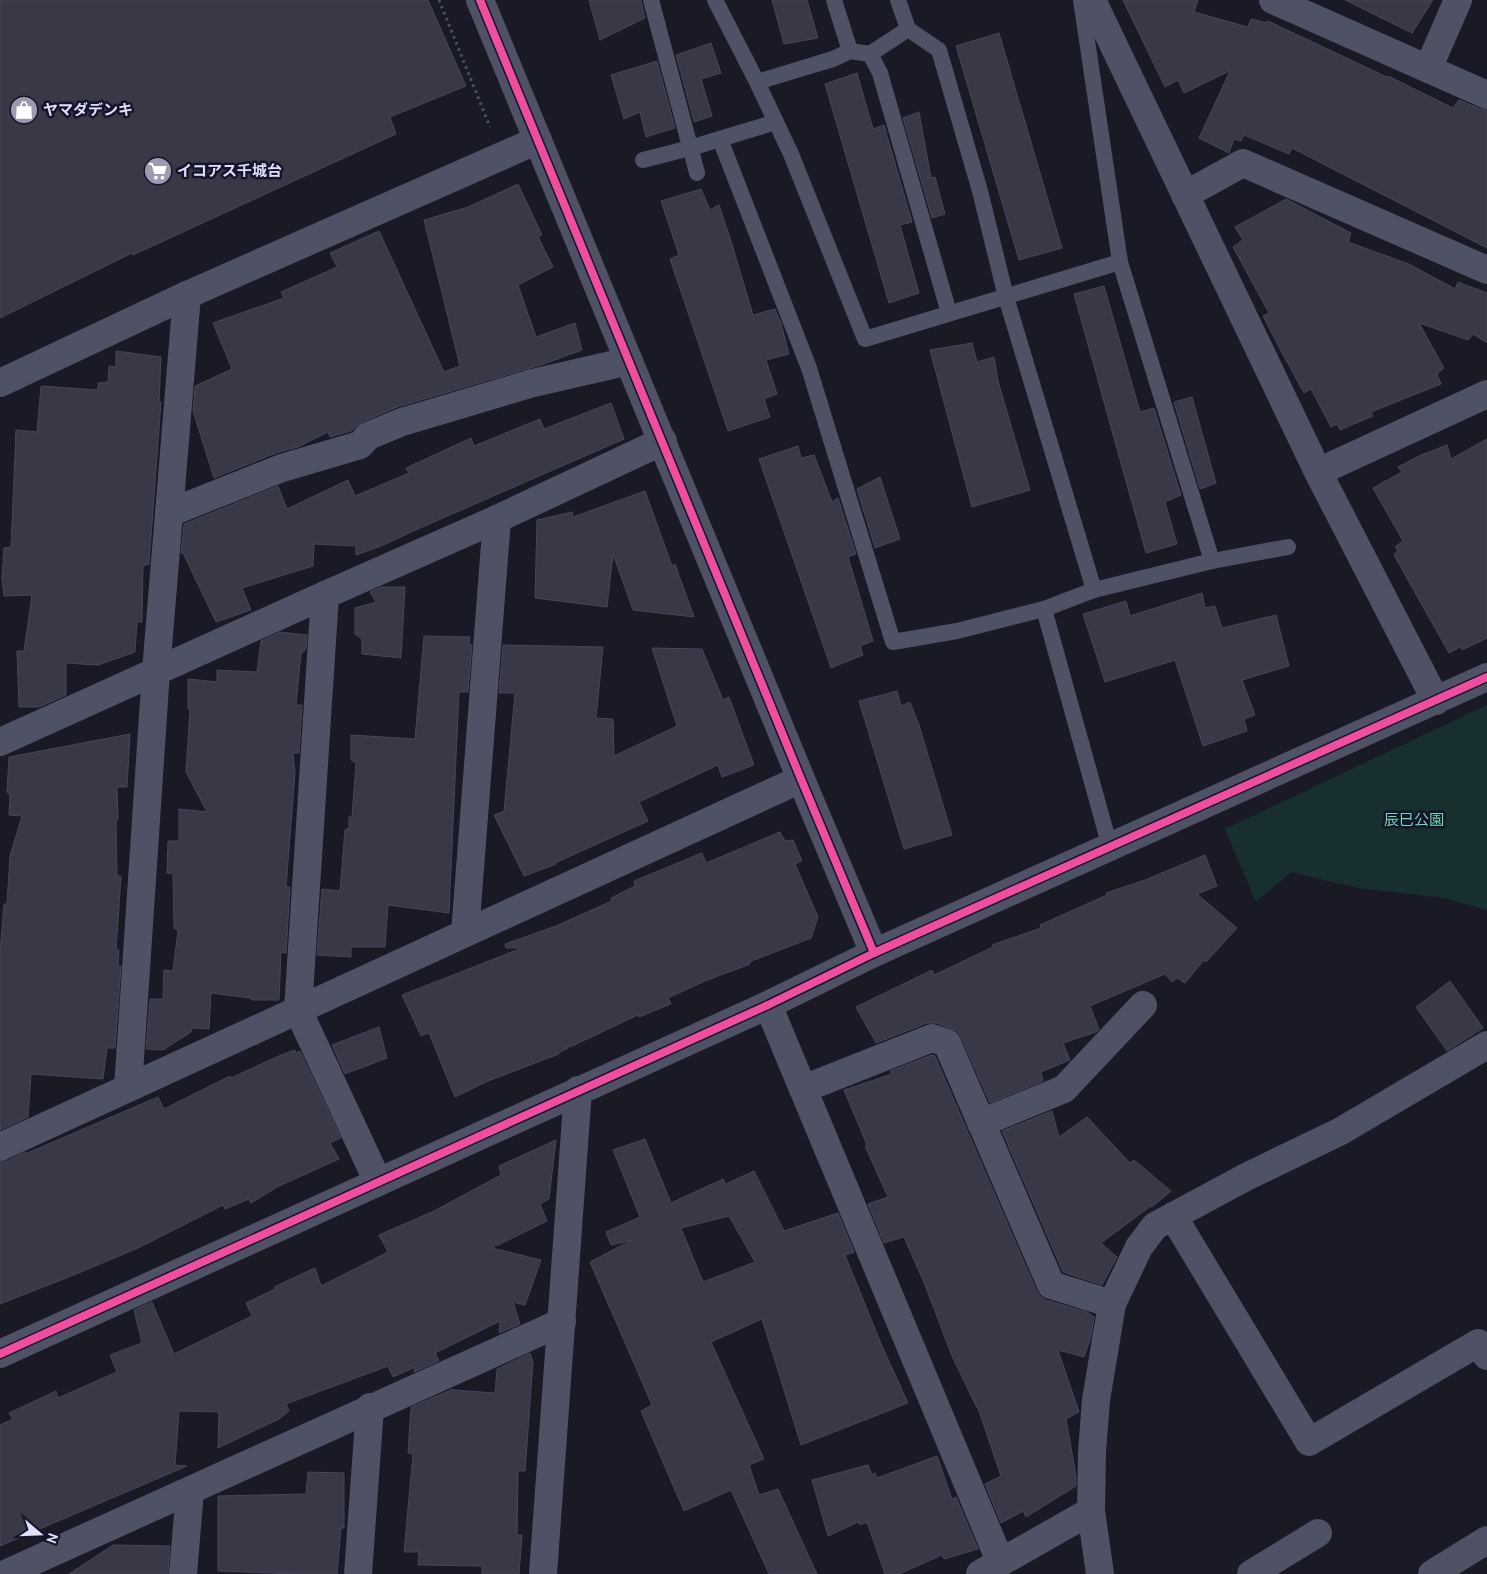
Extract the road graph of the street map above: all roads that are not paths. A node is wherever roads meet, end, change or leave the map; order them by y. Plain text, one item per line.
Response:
1 (480, 0) edge
2 (651, 0) edge
3 (715, 0) edge
4 (834, 0) edge
5 (898, 0) edge
6 (1081, 0) edge
7 (1092, 0) edge
8 (1273, 0) edge
9 (1458, 0) edge
10 (908, 29) junction
11 (850, 51) junction
12 (870, 54) junction
13 (1428, 69) junction
14 (757, 82) junction
15 (1487, 95) edge
16 (776, 122) junction
17 (720, 139) junction
18 (538, 140) junction
19 (690, 148) junction
20 (643, 160) dead end
21 (697, 173) dead end
22 (1185, 195) junction
23 (1120, 262) junction
24 (1487, 270) edge
25 (187, 295) junction
26 (1006, 297) junction
27 (949, 313) junction
28 (629, 361) junction
29 (0, 389) edge
30 (1487, 394) edge
31 (663, 441) junction
32 (1318, 472) junction
33 (169, 513) junction
34 (497, 519) junction
35 (1288, 547) dead end
36 (1212, 561) junction
37 (1094, 590) junction
38 (325, 595) junction
39 (1044, 609) junction
40 (156, 671) junction
41 (1487, 678) edge
42 (1436, 701) junction
43 (0, 742) edge
44 (801, 778) junction
45 (1110, 847) junction
46 (465, 933) junction
47 (874, 953) junction
48 (768, 1005) junction
49 (1143, 1005) dead end
50 (298, 1010) junction
51 (1487, 1045) edge
52 (128, 1088) junction
53 (803, 1089) junction
54 (578, 1090) junction
55 (981, 1123) junction
56 (0, 1147) edge
57 (378, 1182) junction
58 (1172, 1216) junction
59 (1112, 1304) junction
60 (562, 1322) junction
61 (0, 1354) edge
62 (1487, 1356) edge
63 (370, 1407) junction
64 (190, 1491) junction
65 (1090, 1511) junction
66 (1318, 1532) dead end
67 (1487, 1540) edge
68 (990, 1568) edge
69 (5, 1574) edge
70 (183, 1574) edge
71 (358, 1574) edge
72 (543, 1574) edge
73 (1100, 1574) edge
74 (1251, 1574) edge
75 (1432, 1574) edge

1 - 18 street
2 - 19 lane
3 - 14 lane
4 - 11 lane
5 - 10 lane
6 - 23 lane
7 - 22 street
8 - 13 street
9 - 13 street
10 - 12 lane
10 - 26 lane
11 - 12 lane
11 - 14 lane
12 - 27 lane
13 - 15 street
14 - 16 lane
16 - 17 lane
16 - 27 lane
17 - 19 lane
17 - 39 lane
18 - 25 street
18 - 28 street
19 - 20 lane
19 - 21 lane
22 - 24 street
22 - 32 street
23 - 26 lane
23 - 36 lane
25 - 29 street
25 - 33 street
26 - 27 lane
26 - 37 lane
28 - 31 street
28 - 33 street
30 - 32 street
31 - 34 street
31 - 44 street
32 - 42 street
33 - 40 street
34 - 38 street
34 - 46 street
35 - 36 lane
36 - 37 lane
37 - 39 lane
38 - 40 street
38 - 50 street
39 - 45 lane
40 - 43 street
40 - 52 street
41 - 42 street
42 - 45 street
44 - 46 street
44 - 47 street
45 - 47 street
46 - 50 street
47 - 48 street
48 - 53 street
48 - 54 street
49 - 55 street
50 - 52 street
50 - 57 street
51 - 58 street
52 - 56 street
53 - 55 street
53 - 68 street
54 - 57 street
54 - 60 street
55 - 59 street
57 - 61 street
58 - 59 street
58 - 62 street
59 - 65 street
60 - 63 street
60 - 72 street
63 - 64 street
63 - 71 street
64 - 69 street
64 - 70 street
65 - 68 street
65 - 73 street
66 - 74 street
67 - 75 street

